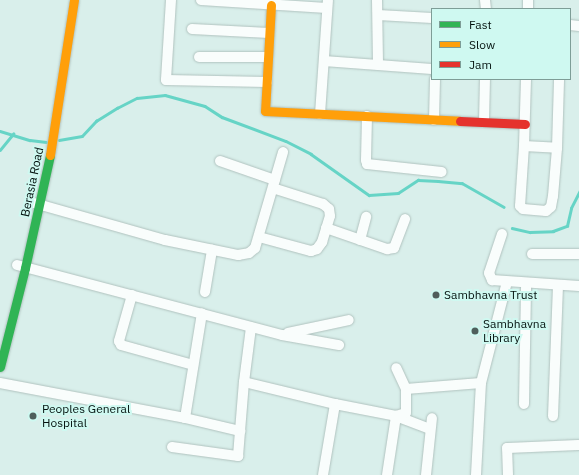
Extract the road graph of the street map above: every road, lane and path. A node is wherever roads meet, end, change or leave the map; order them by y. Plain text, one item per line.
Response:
1 (65, 0) edge
2 (74, 0) edge
3 (171, 0) edge
4 (201, 0) edge
5 (377, 0) edge
6 (327, 4) edge
7 (271, 5) junction
8 (378, 15) junction
9 (431, 18) edge
10 (192, 29) dead end
11 (269, 33) junction
12 (199, 57) dead end
13 (268, 57) junction
14 (324, 61) junction
15 (378, 66) junction
16 (431, 69) edge
17 (435, 80) edge
18 (485, 80) edge
19 (526, 80) edge
20 (559, 80) edge
21 (267, 82) junction
22 (320, 114) junction
23 (367, 116) junction
24 (52, 120) junction
25 (434, 120) junction
26 (484, 122) junction
27 (524, 124) junction
28 (524, 146) junction
29 (557, 148) junction
30 (283, 152) dead end
31 (220, 161) dead end
32 (442, 172) dead end
33 (274, 184) junction
34 (36, 204) junction
35 (366, 217) dead end
36 (405, 219) dead end
37 (326, 228) junction
38 (502, 234) dead end
39 (259, 237) junction
40 (360, 240) junction
41 (212, 250) junction
42 (532, 254) dead end
43 (579, 254) edge
44 (21, 267) junction
45 (507, 282) junction
46 (526, 284) junction
47 (558, 285) junction
48 (579, 286) edge
49 (205, 292) dead end
50 (132, 295) junction
51 (202, 313) junction
52 (349, 320) dead end
53 (251, 327) junction
54 (0, 332) edge
55 (282, 335) junction
56 (339, 345) dead end
57 (193, 364) junction
58 (0, 367) edge
59 (396, 368) dead end
60 (244, 382) junction
61 (0, 383) edge
62 (481, 383) junction
63 (406, 389) junction
64 (335, 404) junction
65 (524, 404) dead end
66 (396, 416) junction
67 (553, 416) dead end
68 (185, 418) junction
69 (432, 418) dead end
70 (430, 429) junction
71 (240, 431) junction
72 (579, 445) edge
73 (172, 447) dead end
74 (323, 475) edge
75 (387, 475) edge
76 (426, 475) edge
77 (476, 475) edge
78 (508, 475) edge

1 - 24 main road, Berasia Road
2 - 24 main road, Berasia Road
3 - 21 street
4 - 7 street
5 - 8 street
6 - 7 street
6 - 14 street
7 - 11 main road
8 - 9 street
8 - 15 street
10 - 11 street
11 - 13 main road
12 - 13 street
13 - 21 main road
14 - 15 street
14 - 22 street
15 - 16 street
17 - 25 street
18 - 26 street
19 - 27 street
20 - 29 street
21 - 22 main road
22 - 23 main road
23 - 25 main road
23 - 32 street
24 - 34 main road, Berasia Road
25 - 26 main road
26 - 27 main road
27 - 28 street
28 - 29 street
28 - 29 street
30 - 33 street
31 - 33 street
33 - 37 street
33 - 39 street
34 - 41 street
34 - 44 main road, Berasia Road
35 - 40 street
36 - 40 street
37 - 39 street
37 - 40 street
38 - 45 street
39 - 41 street
41 - 49 street
42 - 43 street
44 - 50 street
44 - 54 main road, Berasia Road
44 - 58 main road, Berasia Road
45 - 46 street
45 - 62 street
46 - 47 street
46 - 65 street
47 - 48 street
47 - 67 street
50 - 51 street
50 - 57 street
51 - 53 street
51 - 57 street
52 - 55 street
53 - 55 street
53 - 60 street
55 - 56 street
57 - 68 street
59 - 63 street
60 - 64 street
60 - 71 street
61 - 68 street
62 - 63 street
62 - 77 street
63 - 66 street
64 - 66 street
64 - 74 street
66 - 70 street
66 - 75 street
68 - 71 street
69 - 70 street
70 - 76 street
71 - 73 street
72 - 78 street

